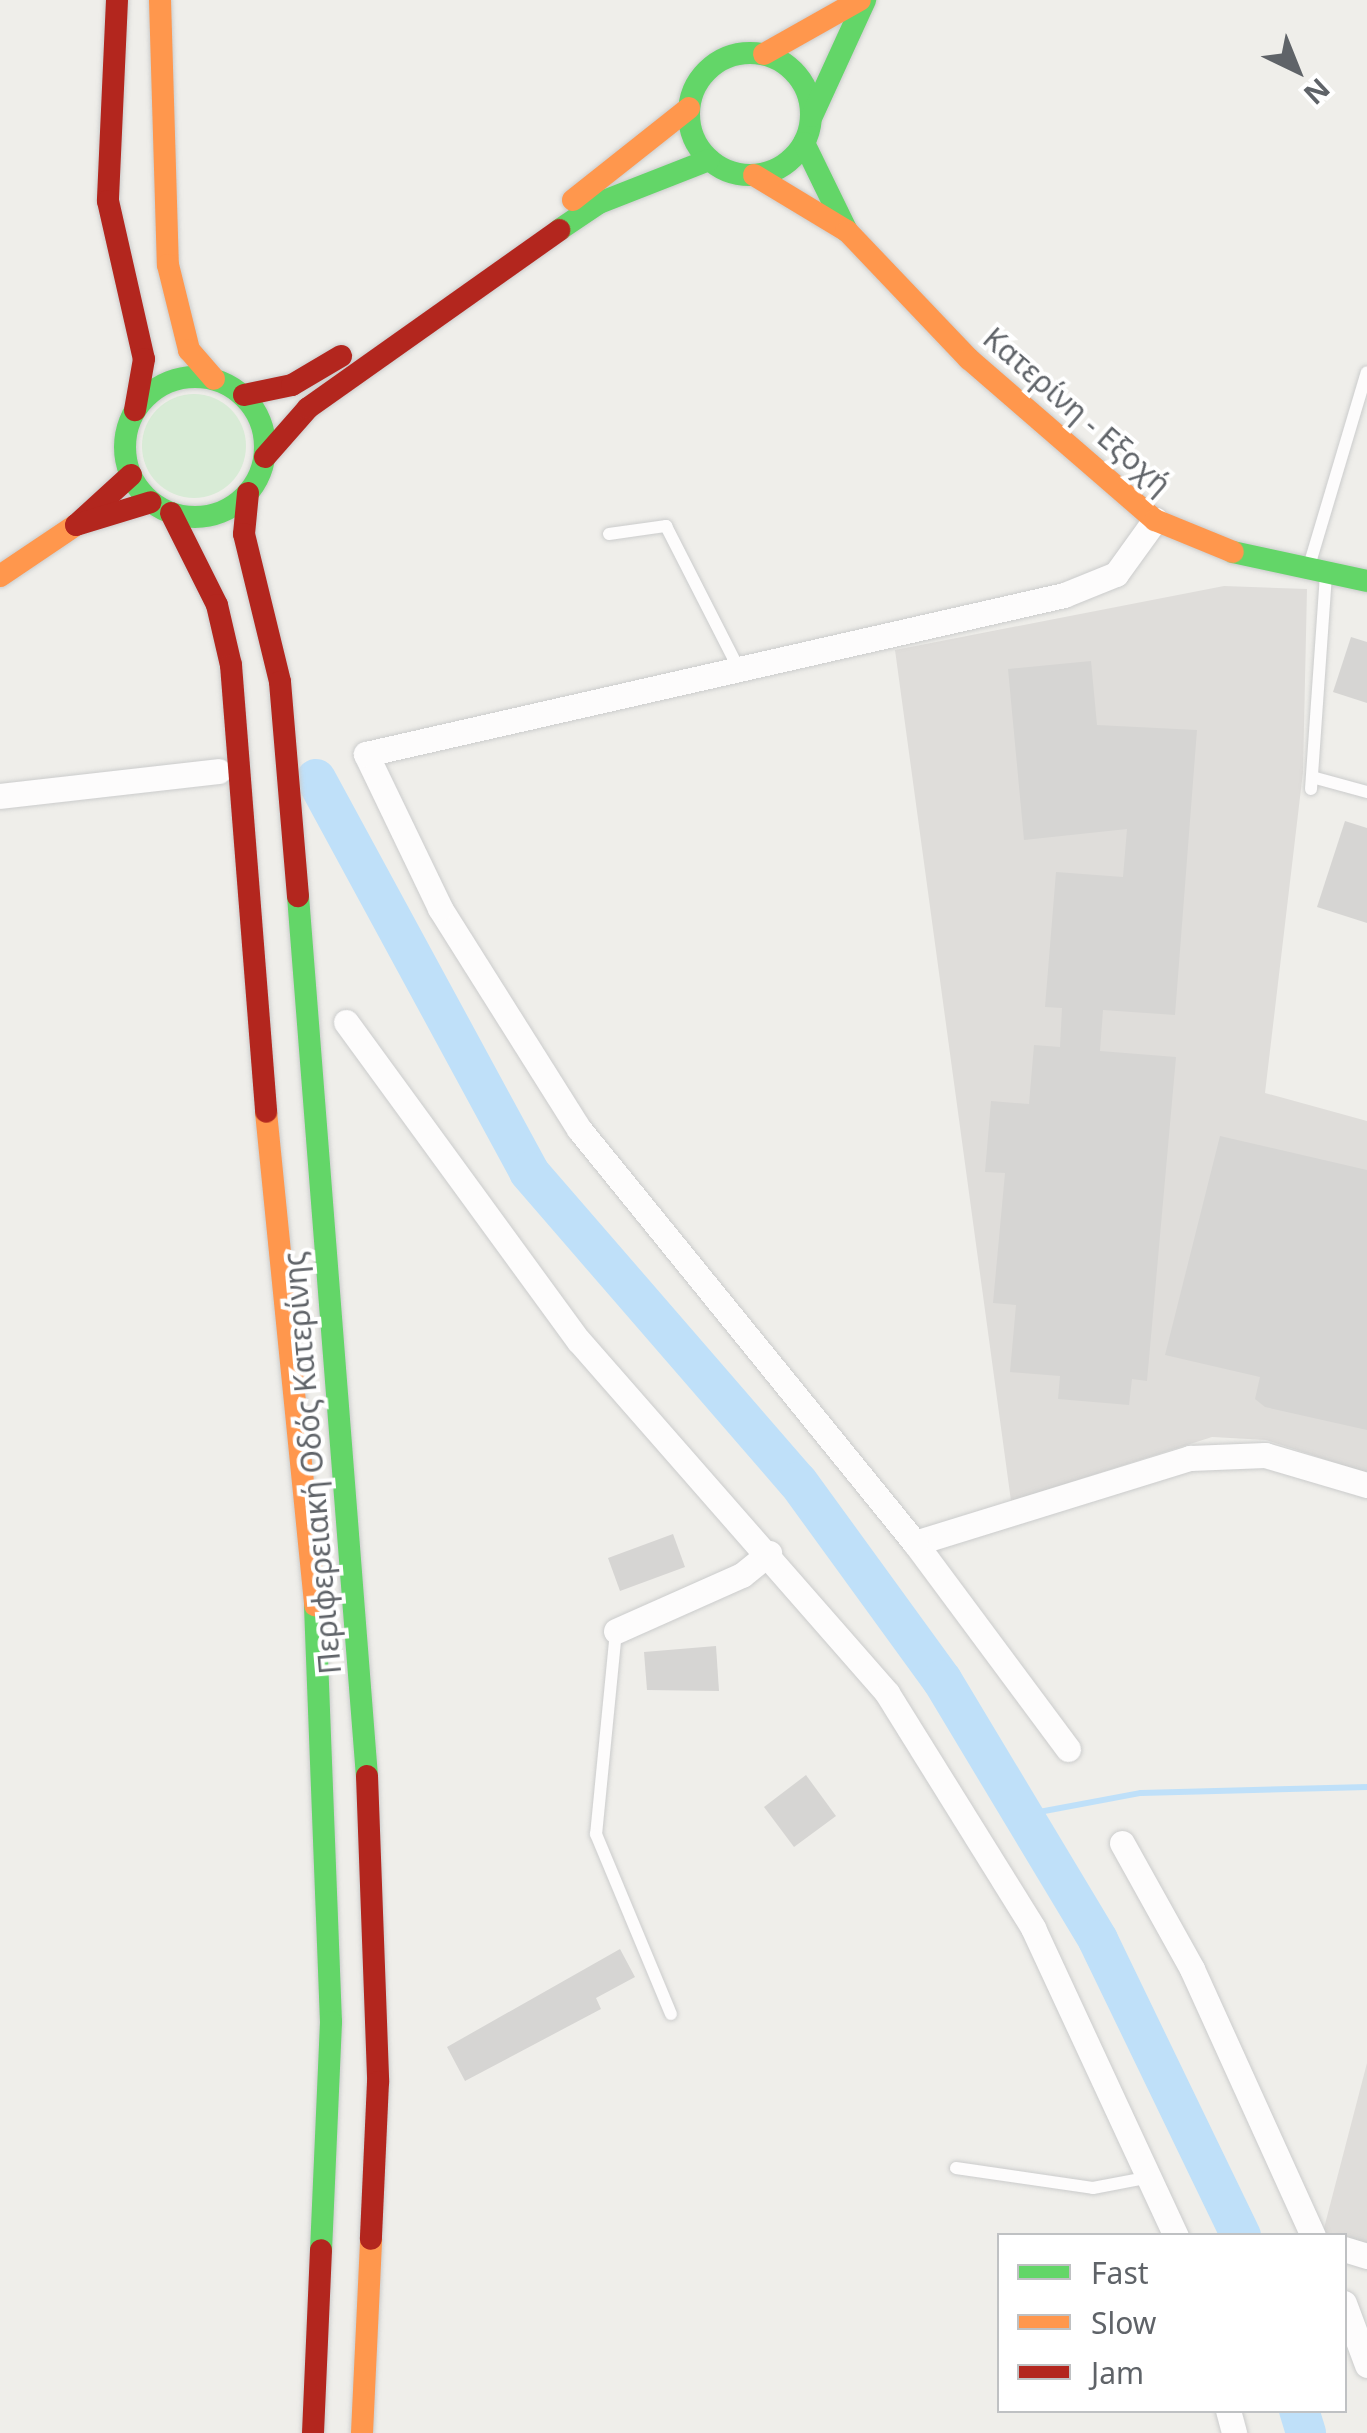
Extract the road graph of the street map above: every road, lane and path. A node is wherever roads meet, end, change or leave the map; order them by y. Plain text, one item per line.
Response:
1 (117, 0) edge
2 (160, 0) edge
3 (862, 0) edge
4 (764, 54) junction
5 (688, 108) junction
6 (812, 116) junction
7 (804, 143) junction
8 (709, 160) junction
9 (754, 176) junction
10 (847, 231) junction
11 (1367, 372) edge
12 (214, 378) junction
13 (244, 395) junction
14 (136, 410) junction
15 (265, 457) junction
16 (131, 475) junction
17 (248, 493) junction
18 (161, 508) junction
19 (1155, 520) junction
20 (76, 525) junction
21 (609, 534) dead end
22 (1317, 571) junction
23 (0, 576) edge
24 (1367, 581) edge
25 (742, 674) junction
26 (219, 772) dead end
27 (1367, 792) edge
28 (0, 796) edge
29 (346, 1022) dead end
30 (1367, 1484) edge
31 (915, 1544) junction
32 (769, 1553) junction
33 (616, 1631) joint
34 (1068, 1750) dead end
35 (1122, 1843) dead end
36 (672, 2014) dead end
37 (956, 2168) dead end
38 (1150, 2177) junction
39 (1175, 2233) edge
40 (1311, 2233) edge
41 (1347, 2311) edge
42 (1367, 2364) edge
43 (313, 2433) edge
44 (362, 2433) edge

1 - 14 main road
2 - 12 main road
3 - 4 main road
3 - 6 main road
4 - 5 main road
4 - 6 main road
5 - 8 main road
5 - 13 main road
6 - 7 main road
7 - 9 main road
7 - 10 main road, Κατερίνη - Εξοχή
8 - 9 main road, Κατερίνη - Εξοχή
8 - 15 main road
9 - 10 main road, Κατερίνη - Εξοχή
10 - 19 main road, Κατερίνη - Εξοχή
11 - 22 lane
12 - 13 main road
12 - 14 main road
13 - 15 main road
14 - 16 main road
15 - 17 main road
16 - 18 main road
16 - 20 main road
17 - 18 main road
17 - 44 main road, Περιφερειακή Οδός Κατερίνης
18 - 20 main road
18 - 43 main road, Περιφερειακή Οδός Κατερίνης
19 - 22 main road, Κατερίνη - Εξοχή
19 - 25 street
20 - 23 main road
21 - 25 lane
22 - 24 main road, Κατερίνη - Εξοχή
22 - 27 lane
25 - 31 street
26 - 28 street
29 - 32 street
30 - 31 street
31 - 34 street
32 - 33 street
32 - 38 street
33 - 36 lane
35 - 40 street
37 - 38 lane
38 - 39 street
41 - 42 street

